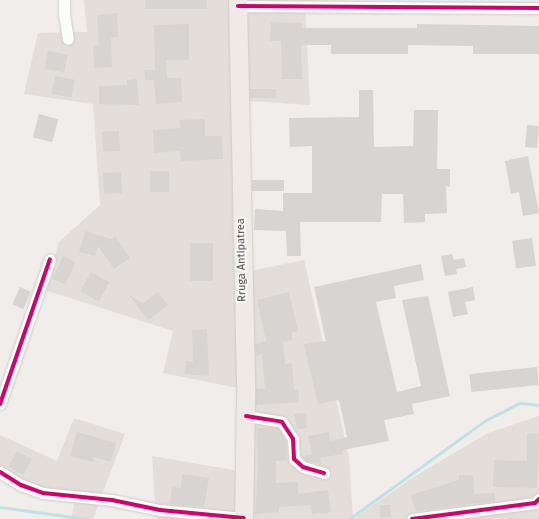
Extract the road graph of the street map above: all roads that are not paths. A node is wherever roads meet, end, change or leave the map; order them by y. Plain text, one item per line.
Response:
1 (64, 0) edge
2 (238, 3) edge
3 (539, 8) edge
4 (68, 39) dead end
5 (50, 259) dead end
6 (0, 404) edge
7 (246, 416) junction
8 (0, 472) edge
9 (324, 473) dead end
10 (539, 499) edge
11 (424, 518) edge
12 (244, 519) edge
13 (412, 519) edge

1 - 4 street
2 - 3 street
2 - 7 main road, Rruga Antipatrea
5 - 6 street
7 - 9 street
7 - 12 main road, Rruga Antipatrea
8 - 12 street
10 - 11 street
11 - 13 street

